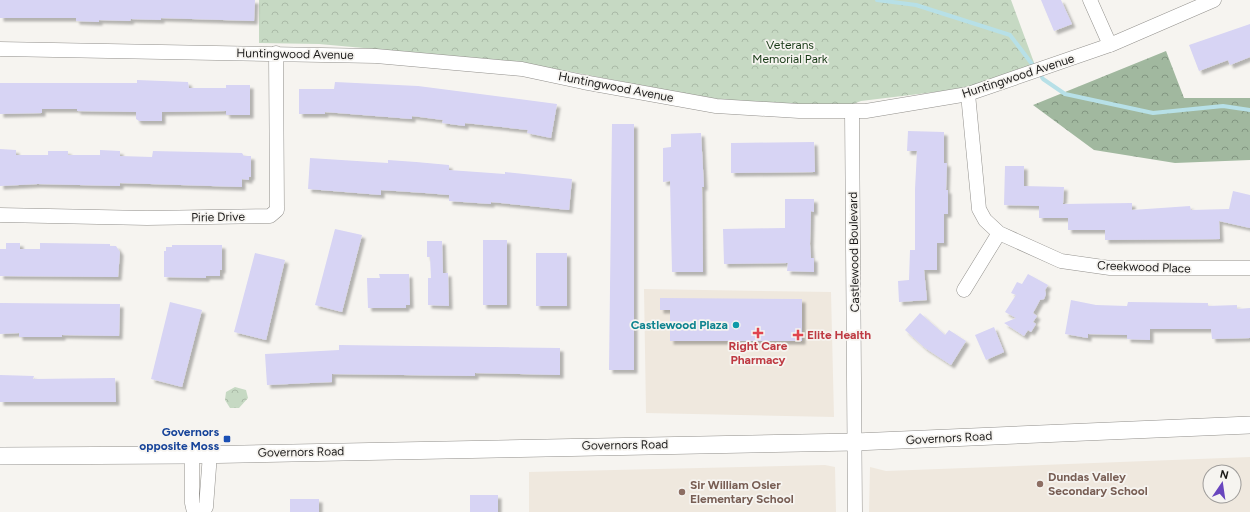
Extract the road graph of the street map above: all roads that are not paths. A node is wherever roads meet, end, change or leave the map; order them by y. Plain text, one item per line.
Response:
1 (1090, 0) edge
2 (1214, 0) edge
3 (1110, 45) junction
4 (0, 49) edge
5 (276, 53) junction
6 (968, 94) junction
7 (852, 111) junction
8 (0, 215) edge
9 (999, 234) junction
10 (1250, 268) edge
11 (964, 290) dead end
12 (1250, 425) edge
13 (855, 442) junction
14 (210, 454) junction
15 (192, 455) junction
16 (0, 456) edge
17 (194, 512) edge
18 (203, 512) edge
19 (855, 512) edge

1 - 3 street
2 - 3 street, Huntingwood Avenue
3 - 6 street, Huntingwood Avenue
4 - 5 street, Huntingwood Avenue
5 - 7 street, Huntingwood Avenue
5 - 8 street, Pirie Drive
6 - 7 street, Huntingwood Avenue
6 - 9 street, Creekwood Place
7 - 13 street, Castlewood Boulevard
9 - 10 street, Creekwood Place
9 - 11 street
12 - 13 main road, Governors Road
13 - 14 main road, Governors Road
13 - 19 street, Castlewood Boulevard
14 - 15 main road, Governors Road
14 - 18 street
15 - 16 main road, Governors Road
15 - 17 street

